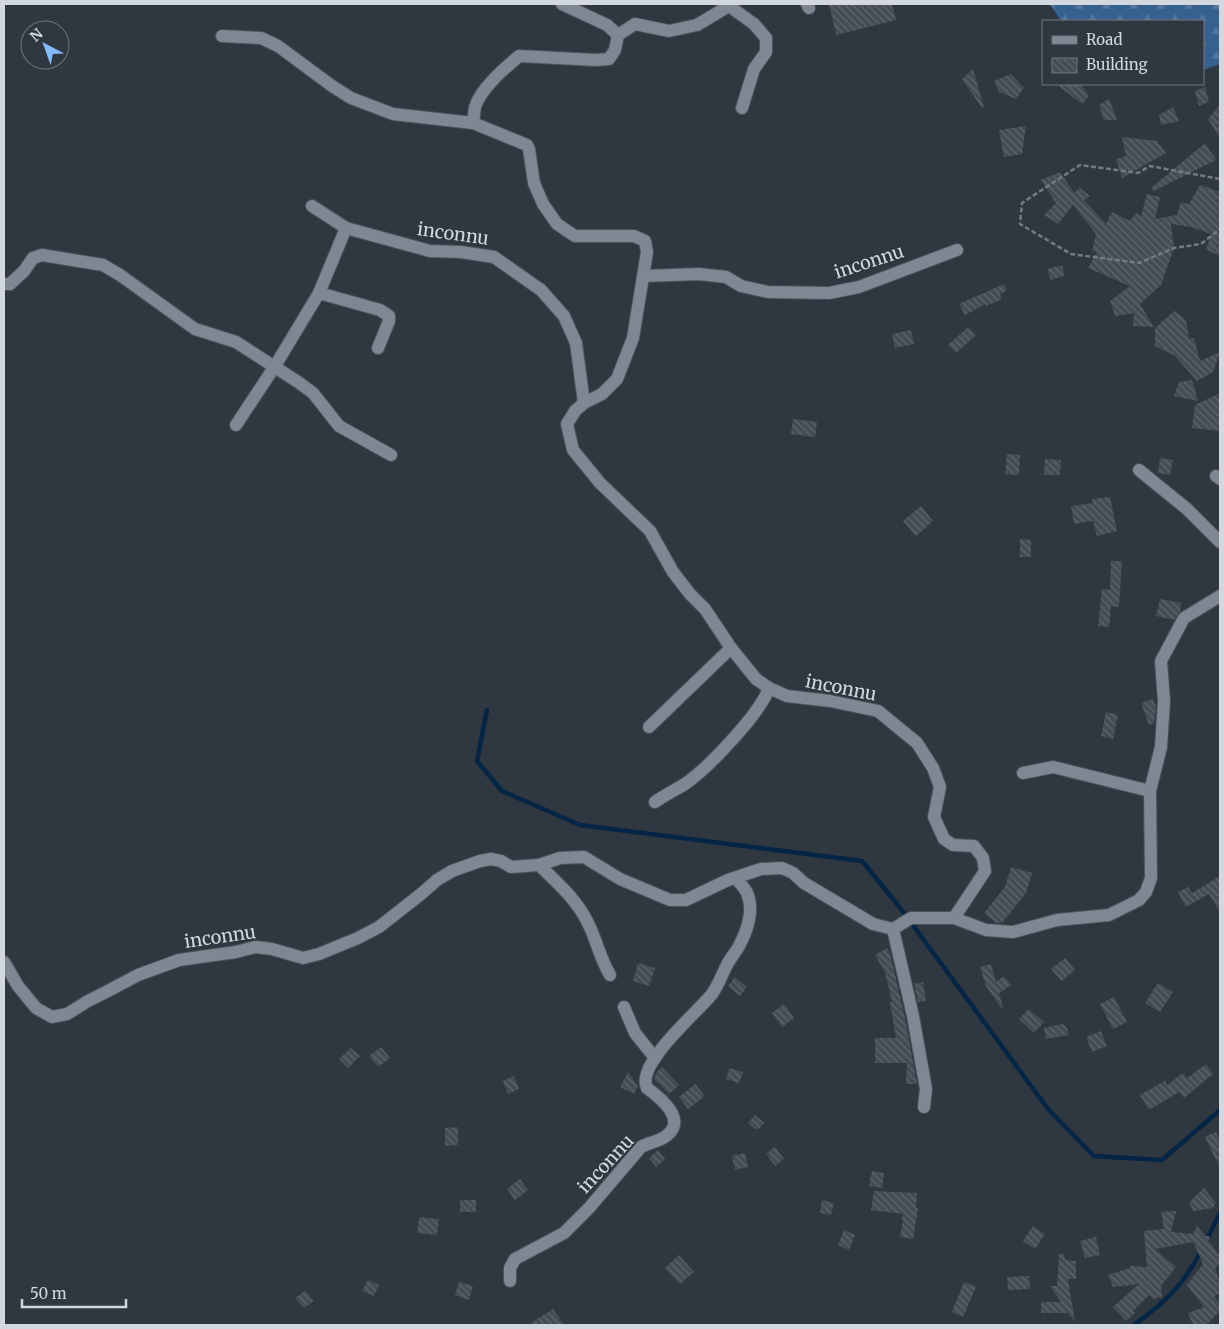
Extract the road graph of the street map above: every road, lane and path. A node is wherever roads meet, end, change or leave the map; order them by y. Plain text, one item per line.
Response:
1 (562, 4) edge
2 (730, 5) edge
3 (618, 35) junction
4 (222, 36) dead end
5 (742, 108) dead end
6 (473, 122) junction
7 (1220, 179) edge
8 (312, 206) dead end
9 (346, 228) junction
10 (1220, 229) edge
11 (957, 250) dead end
12 (643, 276) junction
13 (4, 284) edge
14 (319, 293) junction
15 (378, 348) dead end
16 (275, 366) junction
17 (584, 403) junction
18 (236, 425) dead end
19 (391, 455) dead end
20 (1139, 470) dead end
21 (1220, 542) edge
22 (1220, 596) edge
23 (731, 648) junction
24 (769, 688) junction
25 (649, 727) dead end
26 (1023, 773) dead end
27 (1150, 791) junction
28 (655, 802) dead end
29 (539, 865) junction
30 (736, 878) junction
31 (954, 918) junction
32 (895, 928) junction
33 (4, 962) edge
34 (610, 975) dead end
35 (624, 1007) dead end
36 (655, 1058) junction
37 (924, 1107) dead end
38 (510, 1281) dead end

1 - 3 street
2 - 3 street
2 - 5 street
3 - 6 street
4 - 6 street, inconnu
6 - 12 street, inconnu
7 - 10 path
8 - 9 street, inconnu
9 - 14 street
9 - 17 street, inconnu
11 - 12 street, inconnu
12 - 17 street, inconnu
13 - 16 street
14 - 15 street
14 - 16 street
16 - 18 street
16 - 19 street
17 - 23 street, inconnu
20 - 21 street
22 - 27 street
23 - 24 street, inconnu
23 - 25 street
24 - 28 street
24 - 31 street, inconnu
26 - 27 street
27 - 31 street
29 - 30 street, inconnu
29 - 33 street, inconnu
29 - 34 street
30 - 32 street, inconnu
30 - 36 street, inconnu
31 - 32 street
32 - 37 street
35 - 36 street
36 - 38 street, inconnu

